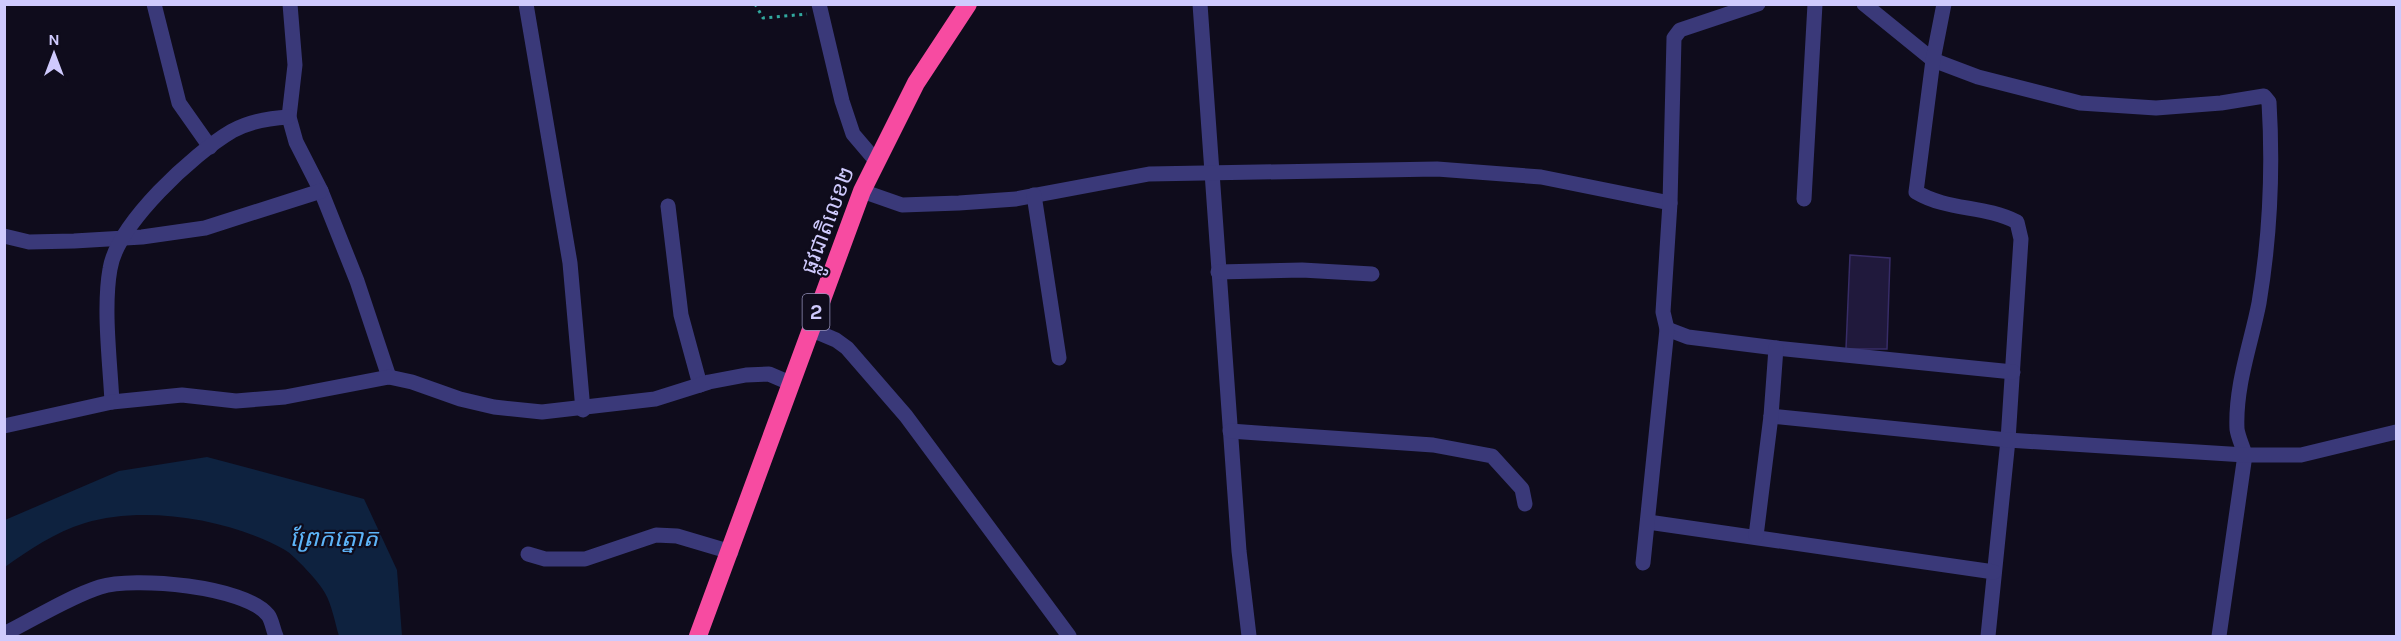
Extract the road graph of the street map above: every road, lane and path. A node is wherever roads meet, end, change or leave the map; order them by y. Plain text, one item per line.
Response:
1 (154, 4) edge
2 (290, 4) edge
3 (526, 4) edge
4 (755, 4) edge
5 (968, 4) edge
6 (1200, 4) edge
7 (1758, 4) edge
8 (1815, 4) edge
9 (1864, 4) edge
10 (1944, 4) edge
11 (820, 8) edge
12 (1933, 60) junction
13 (289, 117) junction
14 (210, 147) junction
15 (876, 162) junction
16 (1211, 172) junction
17 (321, 191) junction
18 (861, 191) junction
19 (1034, 195) junction
20 (1804, 199) dead end
21 (1670, 203) junction
22 (668, 206) dead end
23 (4, 236) edge
24 (123, 238) junction
25 (1218, 272) junction
26 (1372, 274) dead end
27 (810, 329) junction
28 (1667, 329) junction
29 (1776, 348) junction
30 (1059, 358) dead end
31 (2013, 372) junction
32 (389, 377) junction
33 (790, 383) junction
34 (700, 385) junction
35 (112, 402) junction
36 (583, 410) junction
37 (1771, 417) junction
38 (4, 426) edge
39 (1230, 431) junction
40 (2397, 432) edge
41 (2008, 440) junction
42 (2246, 455) junction
43 (1525, 504) dead end
44 (1648, 522) junction
45 (1756, 536) junction
46 (731, 552) junction
47 (528, 554) dead end
48 (1643, 562) dead end
49 (1994, 572) junction
50 (4, 634) edge
51 (276, 636) edge
52 (698, 636) edge
53 (1070, 636) edge
54 (1249, 636) edge
55 (1988, 636) edge
56 (2219, 636) edge

1 - 14 street
2 - 13 street
3 - 36 street
4 - 11 path
5 - 15 highway, ផ្លូវជាតិលេខ២ / 2
6 - 16 street
7 - 21 street
8 - 20 street
9 - 12 street
10 - 12 street
11 - 15 street
12 - 31 street
12 - 42 street
13 - 14 street
13 - 17 street
14 - 24 street
15 - 18 highway, ផ្លូវជាតិលេខ២ / 2
16 - 19 street
16 - 21 street
16 - 25 street
17 - 24 street
17 - 32 street
18 - 19 street
18 - 27 highway, ផ្លូវជាតិលេខ២ / 2
19 - 30 street
21 - 28 street
22 - 34 street
23 - 24 street
24 - 35 street
25 - 26 street
25 - 39 street
27 - 33 highway, ផ្លូវជាតិលេខ២ / 2
27 - 53 street
28 - 29 street
28 - 44 street
29 - 31 street
29 - 37 street
31 - 41 street
32 - 35 street
32 - 36 street
33 - 34 street
33 - 46 highway, ផ្លូវជាតិលេខ២ / 2
34 - 36 street
35 - 38 street
37 - 41 street
37 - 45 street
39 - 43 street
39 - 54 street
40 - 42 street
41 - 42 street
41 - 49 street
42 - 56 street
44 - 45 street
44 - 48 street
45 - 49 street
46 - 47 street
46 - 52 highway, ផ្លូវជាតិលេខ២ / 2
49 - 55 street
50 - 51 street

